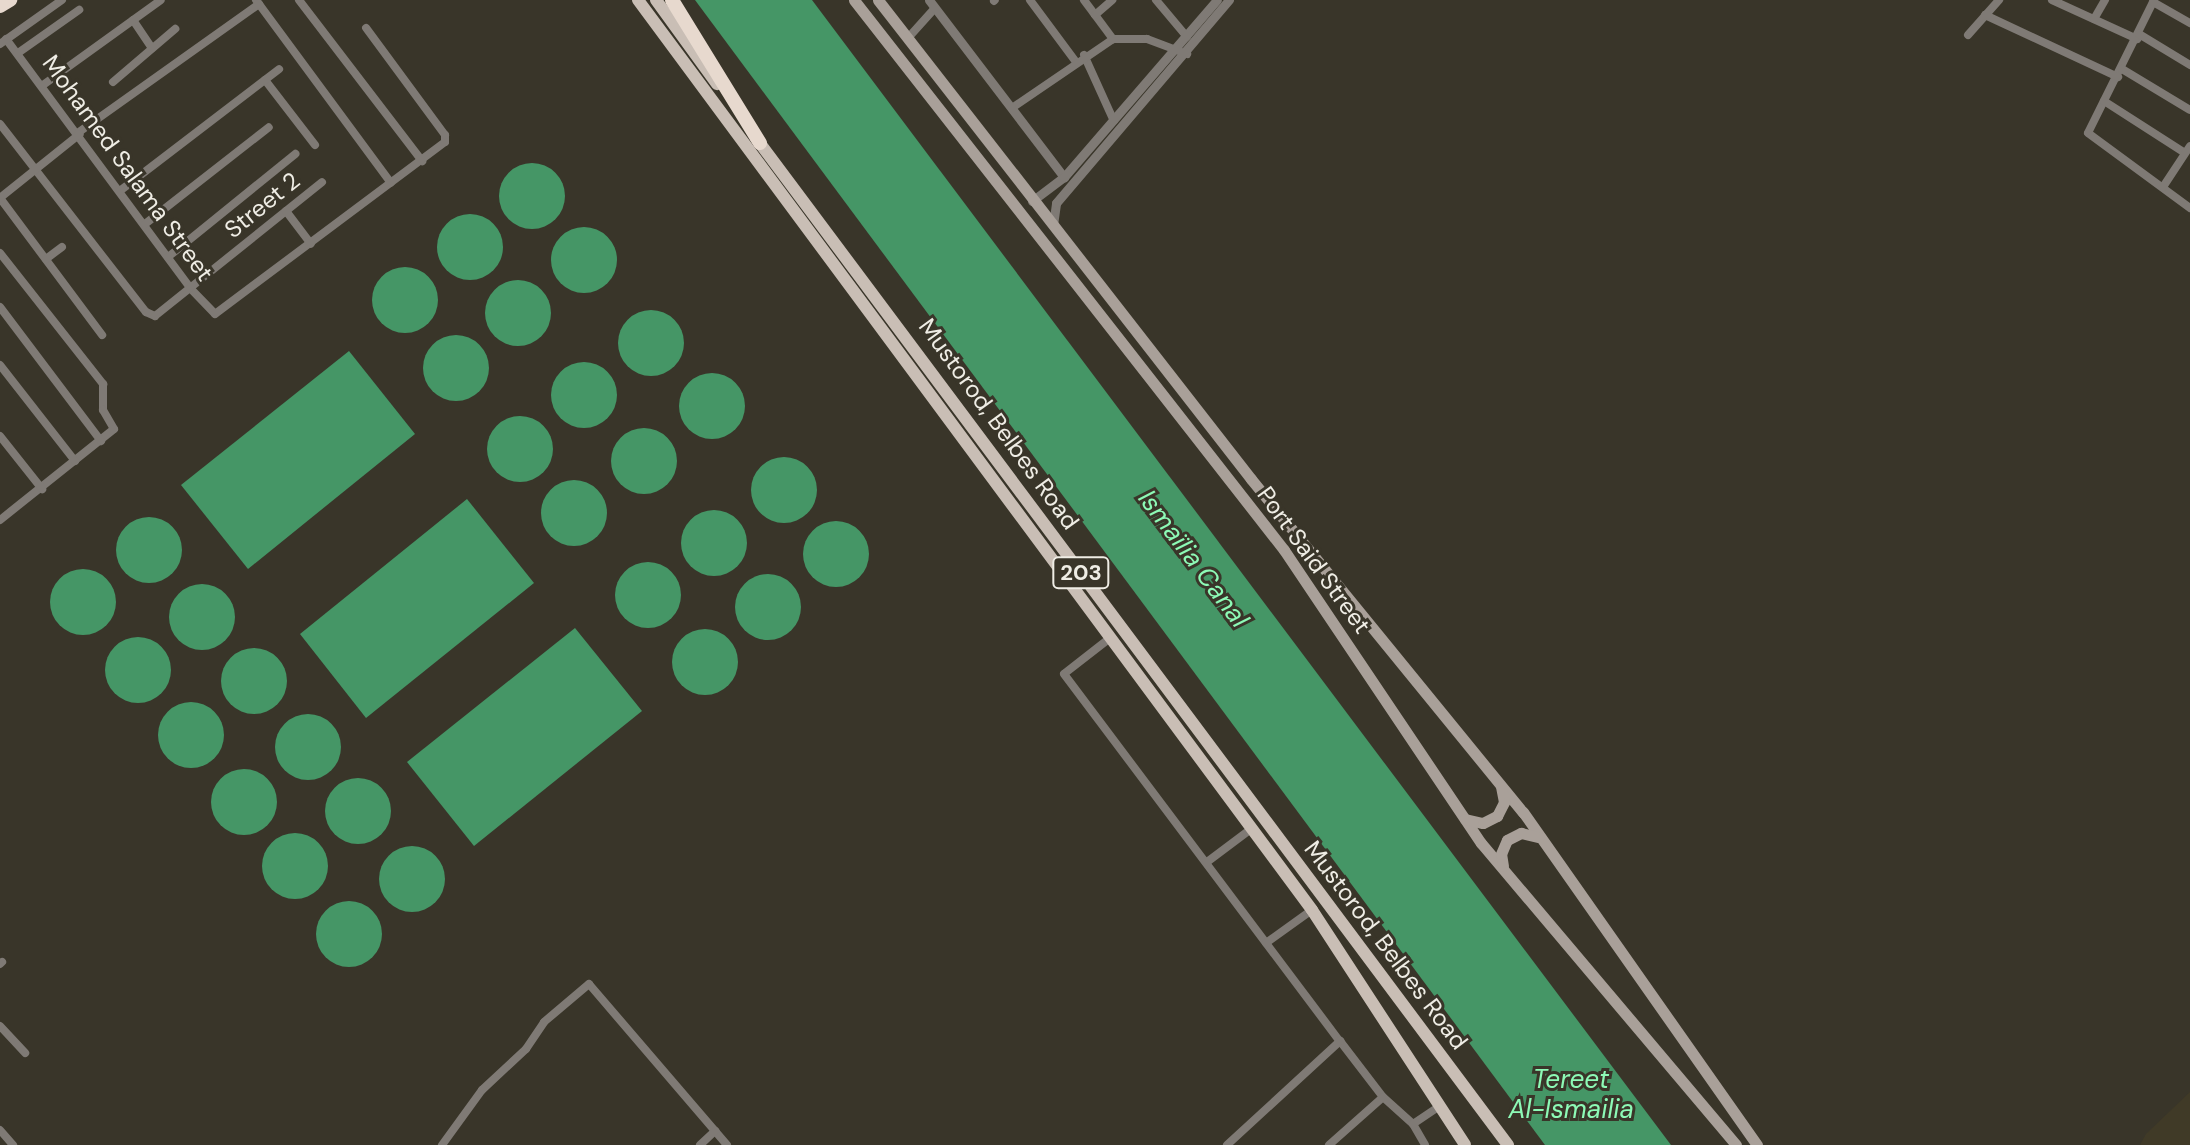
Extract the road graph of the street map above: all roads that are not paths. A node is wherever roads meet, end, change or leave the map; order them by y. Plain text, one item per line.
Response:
1 (10, 0) edge
2 (62, 0) edge
3 (161, 0) edge
4 (299, 0) edge
5 (638, 0) edge
6 (656, 0) edge
7 (672, 0) edge
8 (854, 0) edge
9 (878, 0) edge
10 (1030, 0) edge
11 (1084, 0) edge
12 (1112, 0) edge
13 (1156, 0) edge
14 (1217, 0) edge
15 (1229, 0) edge
16 (1999, 0) edge
17 (2105, 0) edge
18 (2055, 1) edge
19 (2153, 1) edge
20 (258, 2) edge
21 (931, 2) edge
22 (0, 6) edge
23 (79, 10) dead end
24 (1095, 15) junction
25 (1985, 15) junction
26 (2094, 19) junction
27 (133, 20) junction
28 (2190, 23) edge
29 (366, 28) dead end
30 (175, 29) dead end
31 (1968, 35) dead end
32 (1187, 37) junction
33 (2138, 37) junction
34 (908, 38) junction
35 (1113, 39) junction
36 (3, 42) edge
37 (152, 48) junction
38 (1182, 52) junction
39 (18, 53) junction
40 (1084, 55) junction
41 (1076, 62) junction
42 (2190, 65) edge
43 (279, 69) dead end
44 (2120, 73) junction
45 (265, 80) junction
46 (113, 82) dead end
47 (43, 85) junction
48 (2104, 101) junction
49 (1012, 108) junction
50 (2190, 110) edge
51 (1114, 121) junction
52 (0, 124) edge
53 (269, 127) dead end
54 (80, 133) junction
55 (760, 143) junction
56 (315, 145) dead end
57 (295, 154) dead end
58 (2185, 154) edge
59 (422, 161) junction
60 (2190, 169) edge
61 (35, 171) junction
62 (1064, 177) junction
63 (322, 182) dead end
64 (391, 183) junction
65 (2163, 187) junction
66 (121, 190) junction
67 (0, 198) edge
68 (1032, 201) junction
69 (2190, 208) edge
70 (286, 211) junction
71 (145, 224) junction
72 (1053, 225) junction
73 (311, 244) junction
74 (62, 247) dead end
75 (0, 253) edge
76 (168, 257) junction
77 (46, 259) junction
78 (190, 288) junction
79 (0, 307) edge
80 (102, 335) dead end
81 (0, 365) edge
82 (0, 436) edge
83 (101, 441) junction
84 (75, 461) junction
85 (42, 489) junction
86 (1, 516) edge
87 (1110, 638) junction
88 (1501, 787) junction
89 (1461, 816) junction
90 (1251, 829) junction
91 (1543, 840) junction
92 (1207, 862) junction
93 (1504, 869) junction
94 (1312, 910) junction
95 (1266, 943) junction
96 (0, 1026) edge
97 (1340, 1041) junction
98 (25, 1053) dead end
99 (1383, 1097) junction
100 (1438, 1107) junction
101 (1413, 1124) junction
102 (0, 1130) edge
103 (715, 1131) junction
104 (13, 1145) edge
105 (442, 1145) edge
106 (700, 1145) edge
107 (727, 1145) edge
108 (1227, 1145) edge
109 (1329, 1145) edge
110 (1425, 1145) edge
111 (1465, 1145) edge
112 (1508, 1145) edge
113 (1736, 1145) edge
114 (1757, 1145) edge

1 - 22 highway
2 - 36 street
3 - 27 street
4 - 59 street
5 - 87 main road, Mustorod, Belbes Road / 203
6 - 55 main road, Mustorod, Belbes Road / 203
7 - 55 highway
8 - 89 main road, Port Said Street
9 - 34 main road, Port Said Street
10 - 41 street
11 - 24 street
12 - 24 street
13 - 32 street
14 - 32 street
15 - 38 street
16 - 25 street
17 - 26 street
18 - 26 street
19 - 28 street
19 - 33 street
20 - 54 street
20 - 64 street
21 - 34 street
21 - 49 street
23 - 39 street
24 - 35 street
25 - 31 street
25 - 44 street
26 - 33 street
27 - 37 street
27 - 47 street
29 - 59 street
30 - 37 street
32 - 38 street
33 - 42 street
33 - 44 street
34 - 68 main road, Port Said Street
35 - 38 street
35 - 40 street
36 - 39 street, Mohamed Salama Street
37 - 46 street
38 - 51 street
38 - 72 street
39 - 47 street, Mohamed Salama Street
40 - 41 street
40 - 51 street
41 - 49 street
43 - 45 street
44 - 48 street
44 - 50 street
45 - 56 street
45 - 66 street
47 - 54 street, Mohamed Salama Street
48 - 58 street
48 - 65 street
49 - 62 street
51 - 62 street
52 - 61 street
53 - 71 street
54 - 61 street
54 - 66 street, Mohamed Salama Street
55 - 112 main road, Mustorod, Belbes Road / 203
57 - 76 street
58 - 60 street
58 - 65 street
59 - 64 street
61 - 67 street
61 - 78 street, Street 2
62 - 68 street
63 - 70 street, Street 2
64 - 73 street
65 - 69 street
66 - 71 street, Mohamed Salama Street
67 - 77 street
68 - 72 main road, Port Said Street
70 - 73 street
70 - 78 street, Street 2
71 - 76 street, Mohamed Salama Street
72 - 88 main road, Port Said Street
73 - 78 street, Mohamed Salama Street
74 - 77 street
75 - 83 street
76 - 78 street, Mohamed Salama Street
77 - 80 street
79 - 83 street
81 - 84 street
82 - 85 street
83 - 84 street
84 - 85 street
85 - 86 street
87 - 90 main road, Mustorod, Belbes Road / 203
87 - 92 street
88 - 89 main road
88 - 91 main road, Port Said Street
89 - 93 main road, Port Said Street
90 - 92 street
90 - 94 main road, Mustorod, Belbes Road / 203
91 - 93 main road
91 - 114 main road, Port Said Street
92 - 95 street
93 - 113 main road, Port Said Street
94 - 95 street
94 - 100 main road, Mustorod, Belbes Road / 203
95 - 97 street
96 - 98 street
97 - 99 street
97 - 108 street
99 - 101 street
99 - 109 street
100 - 101 street
100 - 111 main road, Mustorod, Belbes Road / 203
101 - 110 street
102 - 104 street
103 - 105 street
103 - 106 street
103 - 107 street

